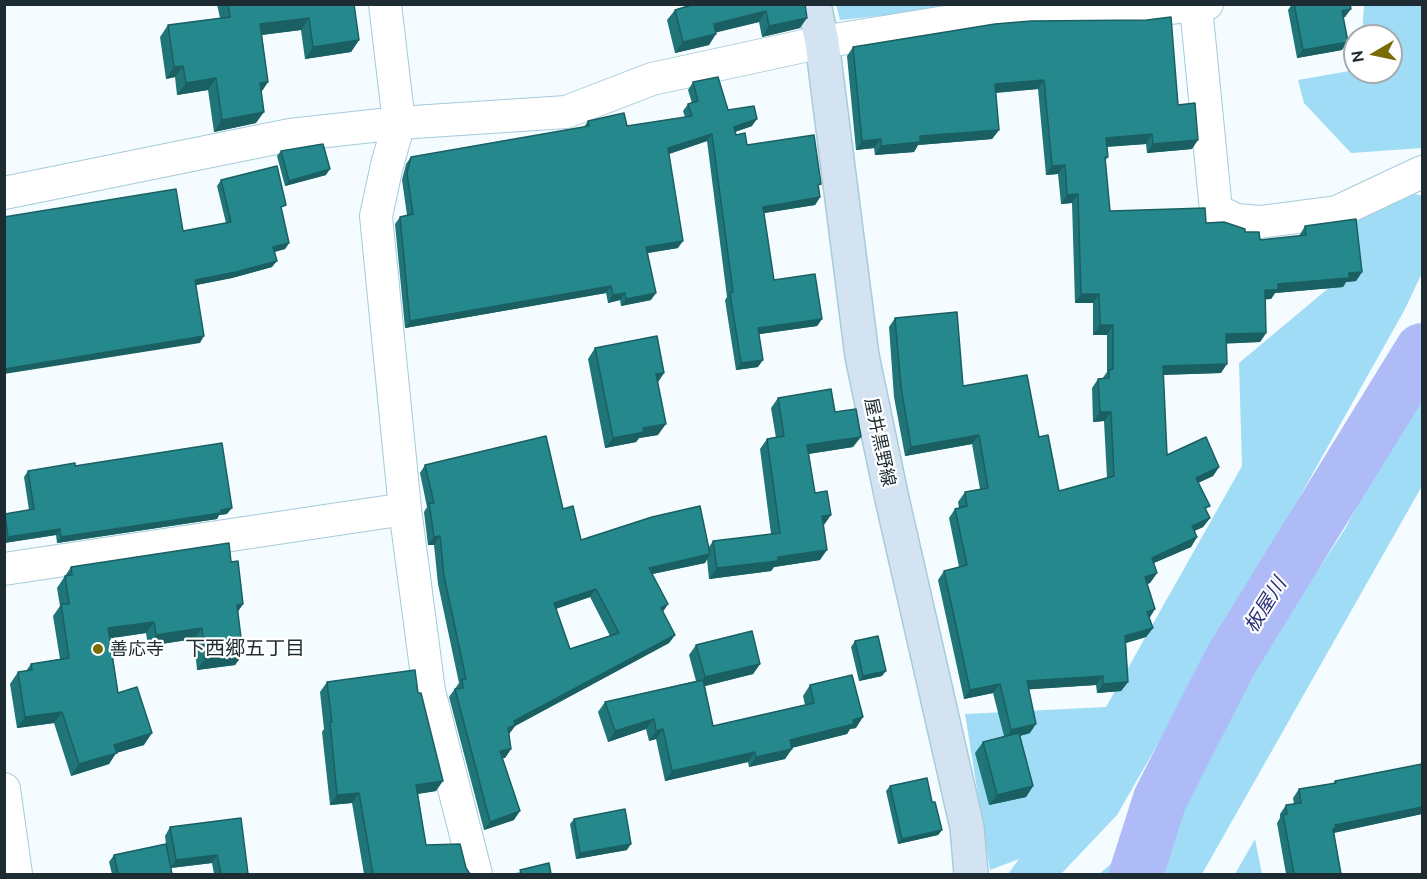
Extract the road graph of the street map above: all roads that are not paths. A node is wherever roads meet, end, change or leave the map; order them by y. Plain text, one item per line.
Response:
1 (385, 4) edge
2 (814, 4) edge
3 (1201, 5) edge
4 (822, 42) junction
5 (399, 123) junction
6 (1422, 172) edge
7 (4, 193) edge
8 (405, 509) junction
9 (4, 569) edge
10 (4, 789) edge
11 (16, 874) edge
12 (476, 874) edge
13 (971, 874) edge

1 - 5 street
2 - 4 main road, 屋井黒野線
3 - 4 street
3 - 6 street
4 - 5 street
4 - 13 main road, 屋井黒野線
5 - 7 street
5 - 8 street
8 - 9 street
8 - 12 street
10 - 11 street

